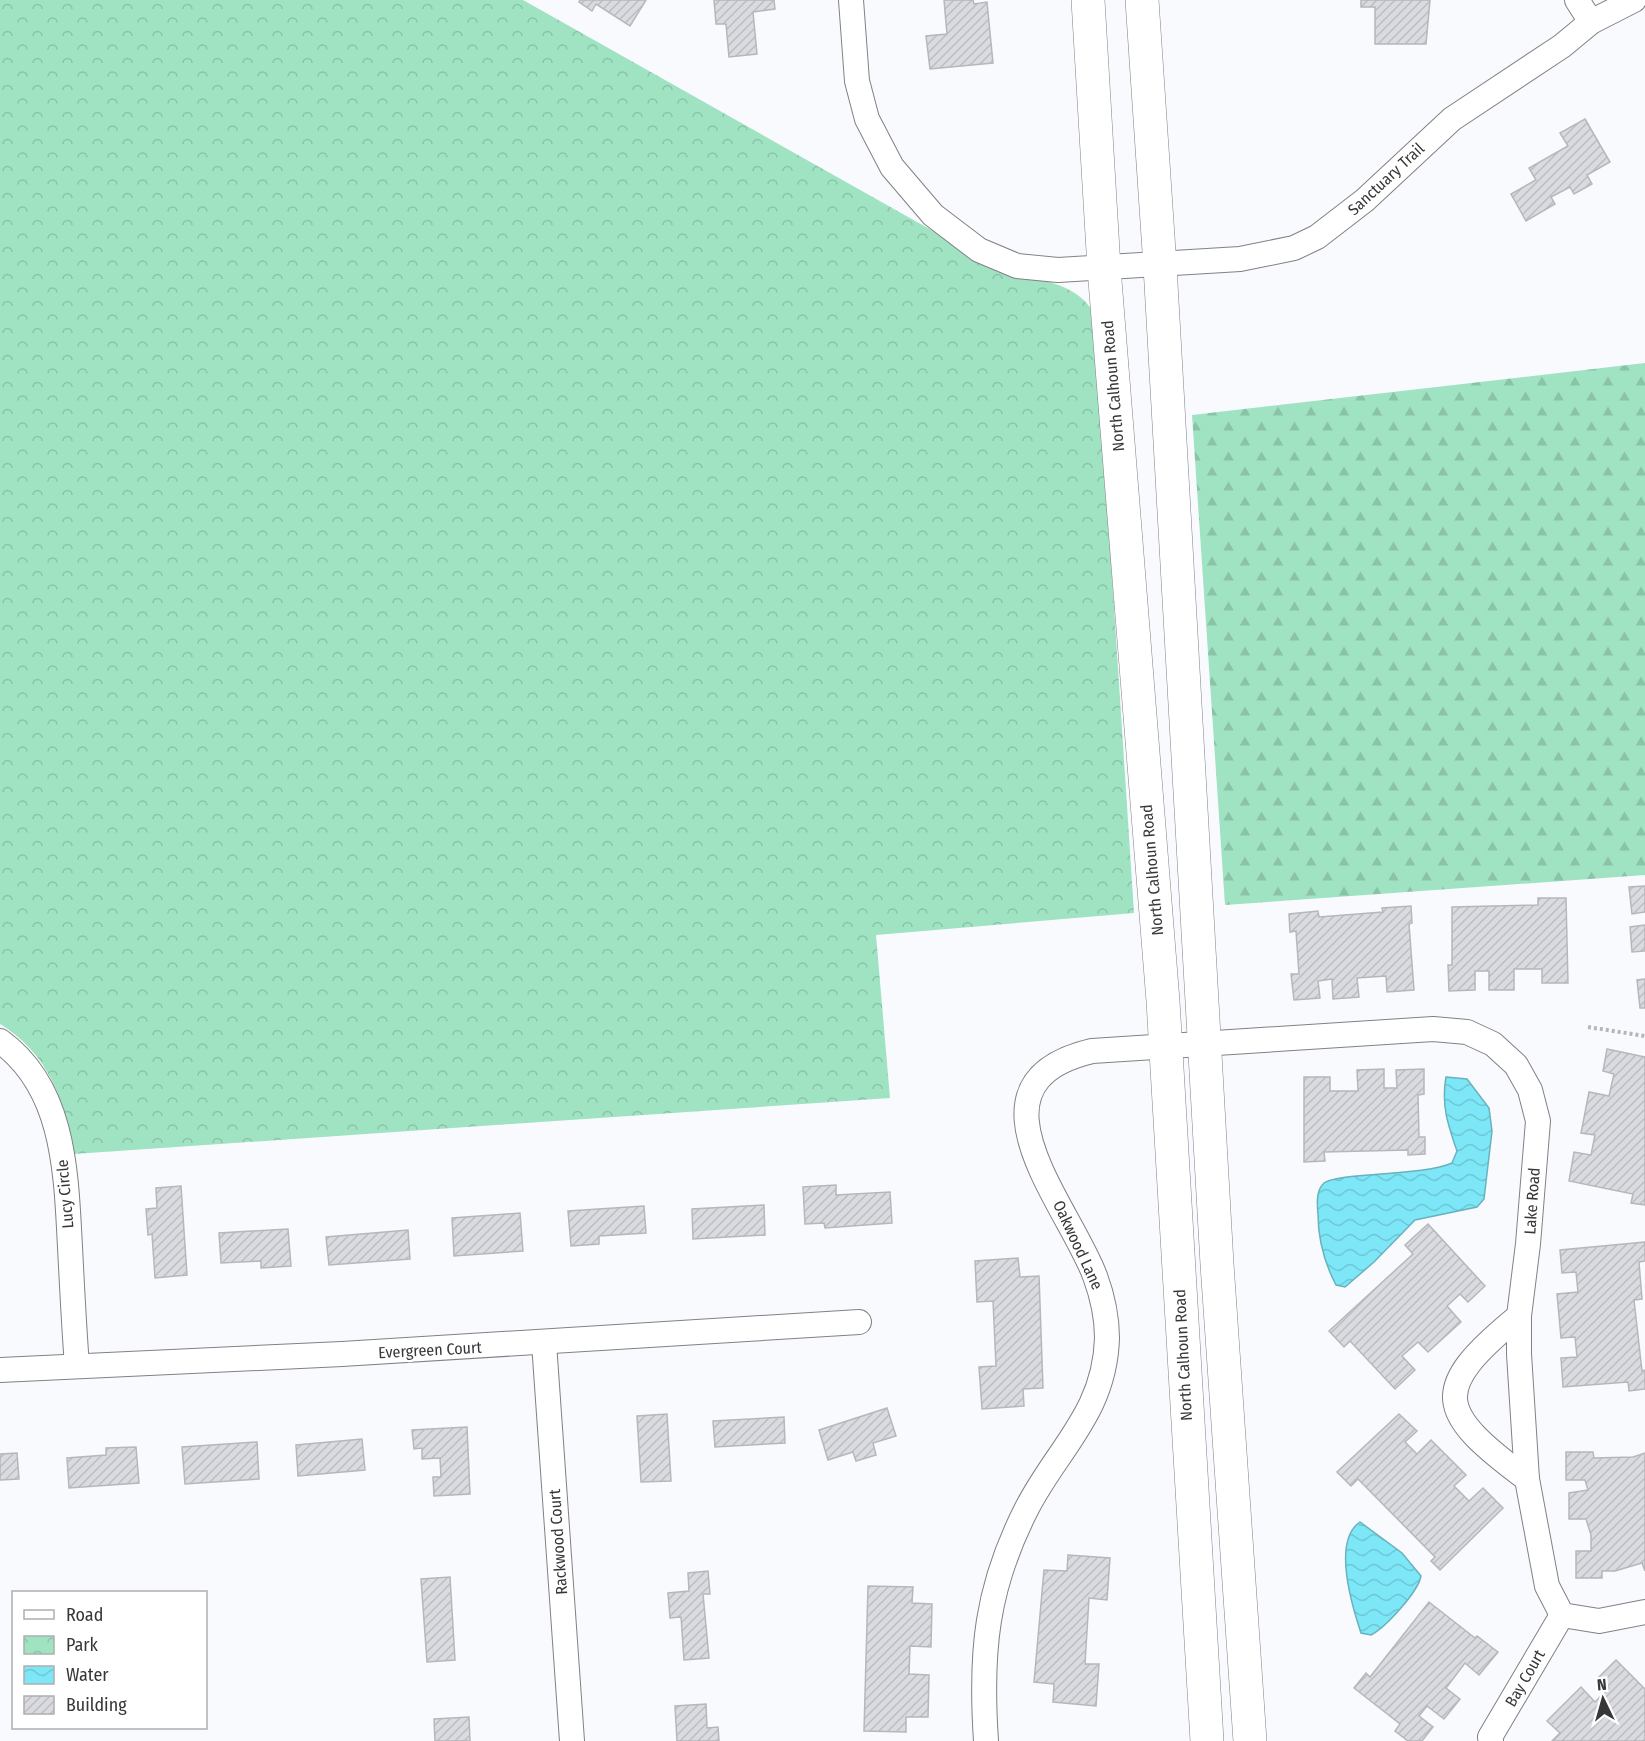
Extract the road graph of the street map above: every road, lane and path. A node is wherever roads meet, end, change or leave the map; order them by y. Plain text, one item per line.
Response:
1 (850, 0) edge
2 (1088, 0) edge
3 (1142, 0) edge
4 (1576, 0) edge
5 (1634, 0) edge
6 (1591, 22) junction
7 (1160, 266) junction
8 (1104, 268) junction
9 (1588, 1027) dead end
10 (1645, 1036) edge
11 (0, 1041) edge
12 (1206, 1046) junction
13 (1164, 1048) junction
14 (1519, 1316) junction
15 (859, 1322) dead end
16 (544, 1343) junction
17 (77, 1366) junction
18 (0, 1370) edge
19 (1527, 1479) junction
20 (1235, 1504) junction
21 (1192, 1508) junction
22 (1645, 1612) edge
23 (1562, 1615) junction
24 (572, 1741) edge
25 (986, 1741) edge
26 (1207, 1741) edge
27 (1250, 1741) edge
28 (1491, 1741) edge

1 - 8 street, Sanctuary Trail
2 - 8 main road, North Calhoun Road
3 - 7 main road
4 - 6 street
5 - 6 street, Sanctuary Trail
6 - 7 street, Sanctuary Trail
7 - 8 street, Sanctuary Trail
7 - 12 main road
8 - 13 main road, North Calhoun Road
9 - 10 path
11 - 17 street, Lucy Circle
12 - 13 street, Lake Road
12 - 14 street, Lake Road
12 - 20 main road
13 - 21 main road, North Calhoun Road
13 - 25 street, Oakwood Lane
14 - 19 street, Lake Road
14 - 19 street
15 - 16 street, Evergreen Court
16 - 17 street, Evergreen Court
16 - 24 street, Rackwood Court
17 - 18 street, Evergreen Court
19 - 23 street, Lake Road
20 - 21 main road
20 - 27 main road
21 - 26 main road, North Calhoun Road
22 - 23 street
23 - 28 street, Bay Court

